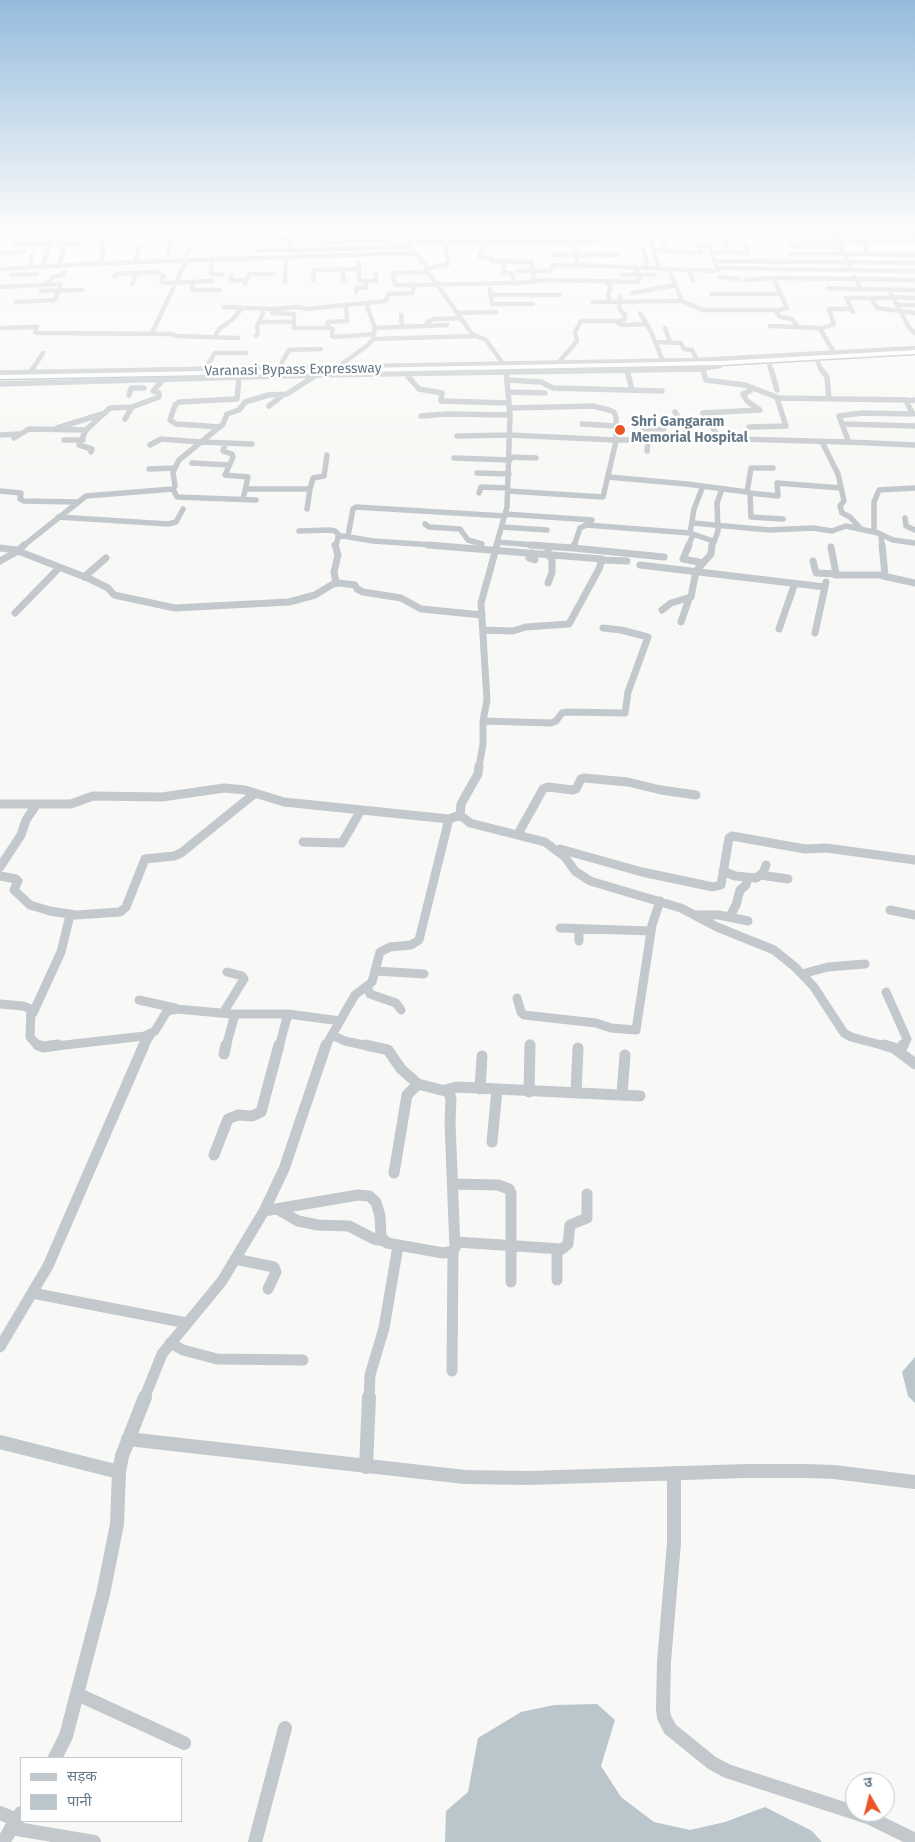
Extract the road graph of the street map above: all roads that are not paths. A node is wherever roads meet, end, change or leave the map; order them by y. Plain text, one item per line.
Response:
1 (402, 315) dead end
2 (160, 316) edge
3 (236, 316) edge
4 (262, 316) edge
5 (294, 316) edge
6 (347, 316) edge
7 (371, 316) edge
8 (460, 316) joint
9 (625, 316) edge
10 (642, 316) edge
11 (779, 316) edge
12 (832, 316) edge
13 (903, 316) edge
14 (905, 320) junction
15 (615, 321) junction
16 (915, 321) edge
17 (259, 322) junction
18 (294, 322) junction
19 (646, 324) junction
20 (447, 325) dead end
21 (427, 326) junction
22 (770, 326) dead end
23 (402, 327) junction
24 (798, 327) junction
25 (0, 328) edge
26 (327, 328) junction
27 (375, 328) junction
28 (821, 328) junction
29 (651, 332) junction
30 (152, 333) junction
31 (915, 333) edge
32 (256, 336) dead end
33 (474, 336) junction
34 (215, 337) junction
35 (374, 337) junction
36 (238, 338) dead end
37 (402, 338) junction
38 (655, 342) junction
39 (670, 342) junction
40 (404, 345) dead end
41 (226, 346) dead end
42 (321, 349) dead end
43 (915, 352) edge
44 (43, 353) dead end
45 (246, 353) junction
46 (834, 354) junction
47 (301, 359) dead end
48 (697, 360) junction
49 (663, 361) junction
50 (559, 362) junction
51 (818, 362) junction
52 (769, 364) junction
53 (339, 366) junction
54 (720, 366) junction
55 (282, 367) junction
56 (300, 367) junction
57 (243, 368) junction
58 (505, 368) junction
59 (205, 369) junction
60 (703, 369) junction
61 (627, 370) junction
62 (30, 373) junction
63 (406, 374) junction
64 (316, 375) junction
65 (0, 376) edge
66 (239, 377) junction
67 (146, 380) junction
68 (163, 380) junction
69 (508, 380) junction
70 (0, 384) edge
71 (750, 387) junction
72 (632, 390) junction
73 (778, 390) dead end
74 (662, 391) dead end
75 (508, 392) junction
76 (545, 393) dead end
77 (129, 395) dead end
78 (283, 395) junction
79 (777, 398) junction
80 (829, 399) junction
81 (908, 400) junction
82 (915, 400) edge
83 (132, 406) junction
84 (269, 406) dead end
85 (510, 409) junction
86 (675, 412) dead end
87 (104, 414) junction
88 (914, 415) edge
89 (421, 416) dead end
90 (125, 418) dead end
91 (744, 419) junction
92 (582, 424) dead end
93 (842, 424) junction
94 (615, 426) junction
95 (915, 426) edge
96 (220, 427) junction
97 (664, 428) dead end
98 (52, 429) junction
99 (86, 430) junction
100 (732, 431) dead end
101 (20, 434) junction
102 (0, 435) edge
103 (457, 436) dead end
104 (510, 436) junction
105 (14, 438) dead end
106 (688, 439) junction
107 (720, 439) junction
108 (738, 439) junction
109 (64, 440) dead end
110 (83, 440) junction
111 (615, 440) junction
112 (647, 440) junction
113 (754, 440) junction
114 (201, 442) junction
115 (822, 442) junction
116 (848, 442) junction
117 (225, 443) junction
118 (252, 444) dead end
119 (150, 445) dead end
120 (915, 445) edge
121 (486, 451) dead end
122 (647, 451) dead end
123 (91, 452) dead end
124 (327, 455) dead end
125 (454, 458) dead end
126 (510, 458) junction
127 (536, 458) dead end
128 (486, 459) junction
129 (192, 463) dead end
130 (229, 465) junction
131 (174, 468) junction
132 (773, 468) dead end
133 (149, 469) dead end
134 (477, 473) dead end
135 (509, 474) junction
136 (608, 477) junction
137 (703, 486) junction
138 (246, 488) junction
139 (841, 488) junction
140 (915, 488) edge
141 (173, 489) junction
142 (310, 489) junction
143 (722, 489) junction
144 (508, 490) junction
145 (0, 491) edge
146 (479, 493) dead end
147 (748, 493) junction
148 (243, 500) junction
149 (256, 500) dead end
150 (77, 502) junction
151 (183, 509) dead end
152 (307, 509) dead end
153 (505, 515) junction
154 (58, 517) junction
155 (905, 518) dead end
156 (782, 519) dead end
157 (692, 523) junction
158 (425, 524) dead end
159 (718, 525) junction
160 (502, 527) junction
161 (612, 527) junction
162 (861, 529) junction
163 (299, 530) dead end
164 (547, 530) dead end
165 (915, 530) edge
166 (877, 533) junction
167 (691, 534) junction
168 (340, 536) junction
169 (348, 536) junction
170 (714, 542) junction
171 (915, 543) edge
172 (550, 546) junction
173 (832, 547) dead end
174 (0, 548) edge
175 (494, 548) junction
176 (573, 548) junction
177 (18, 551) junction
178 (547, 554) junction
179 (664, 557) dead end
180 (106, 558) dead end
181 (603, 560) junction
182 (0, 561) edge
183 (813, 561) dead end
184 (703, 563) junction
185 (640, 565) dead end
186 (59, 568) junction
187 (620, 569) dead end
188 (696, 572) junction
189 (831, 575) junction
190 (883, 576) junction
191 (84, 577) junction
192 (336, 583) junction
193 (548, 583) dead end
194 (794, 583) junction
195 (915, 583) edge
196 (825, 587) junction
197 (689, 599) junction
198 (662, 610) dead end
199 (15, 613) dead end
200 (482, 615) junction
201 (681, 622) dead end
202 (603, 628) dead end
203 (779, 629) dead end
204 (483, 630) junction
205 (815, 633) dead end
206 (483, 721) junction
207 (254, 794) junction
208 (696, 795) dead end
209 (0, 804) edge
210 (36, 805) junction
211 (361, 810) junction
212 (454, 817) junction
213 (518, 834) junction
214 (303, 842) dead end
215 (554, 848) junction
216 (915, 860) edge
217 (766, 865) dead end
218 (0, 867) edge
219 (723, 871) junction
220 (760, 875) junction
221 (0, 876) edge
222 (748, 878) junction
223 (788, 879) dead end
224 (660, 901) junction
225 (890, 910) dead end
226 (70, 915) junction
227 (696, 915) junction
228 (915, 915) edge
229 (730, 916) junction
230 (748, 921) dead end
231 (560, 928) dead end
232 (579, 929) junction
233 (651, 931) junction
234 (579, 941) dead end
235 (865, 964) dead end
236 (376, 971) junction
237 (227, 972) dead end
238 (424, 974) dead end
239 (802, 974) junction
240 (368, 987) junction
241 (886, 992) dead end
242 (516, 998) dead end
243 (138, 1000) dead end
244 (0, 1004) edge
245 (177, 1008) junction
246 (401, 1010) dead end
247 (33, 1012) junction
248 (223, 1013) junction
249 (235, 1014) junction
250 (288, 1014) junction
251 (340, 1021) junction
252 (151, 1034) junction
253 (332, 1035) junction
254 (530, 1044) dead end
255 (578, 1048) dead end
256 (900, 1051) junction
257 (224, 1054) dead end
258 (626, 1055) dead end
259 (482, 1056) dead end
260 (915, 1064) edge
261 (418, 1084) junction
262 (480, 1089) junction
263 (445, 1090) junction
264 (497, 1090) junction
265 (530, 1092) junction
266 (576, 1092) junction
267 (622, 1094) junction
268 (640, 1096) dead end
269 (492, 1142) dead end
270 (214, 1155) dead end
271 (394, 1173) dead end
272 (453, 1184) junction
273 (587, 1194) dead end
274 (277, 1209) junction
275 (264, 1211) junction
276 (384, 1241) junction
277 (398, 1246) junction
278 (454, 1246) junction
279 (512, 1246) junction
280 (557, 1249) junction
281 (235, 1259) junction
282 (557, 1280) dead end
283 (511, 1282) dead end
284 (268, 1289) dead end
285 (32, 1294) junction
286 (187, 1323) junction
287 (170, 1343) junction
288 (0, 1348) edge
289 (303, 1360) dead end
290 (452, 1371) dead end
291 (128, 1439) junction
292 (0, 1442) edge
293 (366, 1467) junction
294 (119, 1472) junction
295 (674, 1473) junction
296 (915, 1482) edge
297 (77, 1694) junction
298 (285, 1728) dead end
299 (184, 1743) dead end
300 (56, 1757) edge
301 (0, 1813) edge
302 (16, 1820) edge
303 (23, 1822) edge
304 (912, 1840) edge
305 (3, 1842) edge
306 (94, 1842) edge
307 (255, 1842) edge

1 - 23 street
2 - 30 street
3 - 34 street
4 - 17 street
5 - 18 street
6 - 26 street
7 - 27 street
8 - 21 street
8 - 33 street
9 - 15 street
10 - 19 street
11 - 24 street
12 - 28 street
13 - 14 street
14 - 16 street
14 - 31 street
15 - 19 street
15 - 50 street
17 - 18 street
17 - 32 street
18 - 26 street
19 - 29 street
20 - 21 street
21 - 23 street
22 - 24 street
23 - 27 street
24 - 28 street
25 - 30 street
26 - 35 street
27 - 35 street
28 - 46 street
29 - 38 street
29 - 39 street
30 - 34 street
33 - 37 street
33 - 58 street
34 - 36 street
35 - 37 street
35 - 53 street
37 - 40 street
38 - 39 street
38 - 49 street
39 - 48 street
41 - 45 street
42 - 55 street
43 - 46 street
43 - 51 highway, Varanasi Bypass Expressway
43 - 65 highway, Varanasi Bypass Expressway
44 - 62 street
45 - 57 street
45 - 59 street
46 - 48 street
47 - 56 street
48 - 49 street
49 - 50 street
50 - 58 street
51 - 52 highway, Varanasi Bypass Expressway
51 - 80 street
52 - 54 highway, Varanasi Bypass Expressway
52 - 73 street
53 - 56 street
53 - 58 street
54 - 60 street
54 - 65 highway, Varanasi Bypass Expressway
55 - 56 street
55 - 57 street
57 - 59 street
58 - 61 street
58 - 63 street
58 - 69 street
59 - 62 street
60 - 61 street
60 - 71 street
61 - 72 street
62 - 65 street
63 - 64 street
63 - 85 street
64 - 66 street
64 - 78 street
66 - 68 street
66 - 96 street
67 - 68 street
67 - 70 street
67 - 77 street
68 - 83 street
69 - 72 street
69 - 75 street
71 - 79 street
71 - 91 street
72 - 74 street
75 - 76 street
75 - 85 street
78 - 84 street
78 - 96 street
79 - 80 street
79 - 91 street
80 - 81 street
81 - 82 street
81 - 88 street
83 - 87 street
83 - 90 street
85 - 89 street
85 - 94 street
85 - 104 street
86 - 106 street
87 - 98 street
87 - 99 street
88 - 93 street
91 - 107 street
91 - 113 street
92 - 94 street
93 - 95 street
93 - 116 street
94 - 111 street
96 - 114 street
97 - 112 street
98 - 99 street
98 - 101 street
99 - 110 street
100 - 108 street
101 - 102 street
101 - 105 street
103 - 104 street
104 - 111 street
104 - 126 street
106 - 107 street
106 - 112 street
107 - 108 street
108 - 113 street
109 - 110 street
110 - 123 street
111 - 112 street
111 - 136 street
112 - 122 street
113 - 115 street
114 - 117 street
114 - 119 street
114 - 131 street
115 - 116 street
115 - 139 street
116 - 120 street
117 - 118 street
117 - 130 street
121 - 128 street
124 - 142 street
125 - 128 street
126 - 127 street
126 - 128 street
126 - 135 street
129 - 130 street
130 - 138 street
131 - 133 street
131 - 141 street
132 - 147 street
134 - 135 street
135 - 144 street
136 - 137 street
136 - 144 street
137 - 143 street
137 - 157 street
138 - 142 street
138 - 148 street
139 - 147 street
139 - 162 street
140 - 166 street
141 - 148 street
141 - 150 street
142 - 152 street
143 - 147 street
143 - 159 street
144 - 146 street
144 - 153 street
145 - 150 street
147 - 156 street
148 - 149 street
150 - 154 street
151 - 154 street
153 - 160 street
153 - 161 street
153 - 169 street
154 - 177 street
155 - 165 street
157 - 159 street
157 - 167 street
158 - 175 street
159 - 162 street
159 - 170 street
160 - 164 street
160 - 175 street
161 - 167 street
161 - 176 street
162 - 166 street
163 - 168 street
166 - 171 street
166 - 190 street
167 - 170 street
167 - 184 street
168 - 169 street
168 - 192 street
169 - 175 street
170 - 184 street
172 - 175 street
172 - 176 street
172 - 178 street
173 - 189 street
174 - 177 street
175 - 178 street
175 - 200 street
176 - 179 street
177 - 182 street
177 - 186 street
178 - 181 street
178 - 193 street
180 - 191 street
181 - 187 street
181 - 204 street
183 - 189 street
184 - 188 street
185 - 188 street
186 - 191 street
186 - 199 street
188 - 194 street
188 - 197 street
189 - 190 street
189 - 196 street
190 - 195 street
191 - 192 street
192 - 200 street
194 - 196 street
194 - 203 street
196 - 205 street
197 - 198 street
197 - 201 street
200 - 204 street
202 - 206 street
204 - 206 street
206 - 212 street
207 - 210 street
207 - 211 street
207 - 226 street
208 - 213 street
209 - 210 street
210 - 218 street
211 - 212 street
211 - 214 street
212 - 213 street
212 - 236 street
213 - 215 street
215 - 219 street
215 - 224 street
216 - 219 street
217 - 220 street
219 - 222 street
220 - 222 street
220 - 223 street
221 - 226 street
222 - 229 street
224 - 227 street
224 - 233 street
225 - 228 street
226 - 247 street
227 - 229 street
227 - 239 street
229 - 230 street
231 - 232 street
232 - 233 street
232 - 234 street
233 - 242 street
235 - 239 street
236 - 238 street
236 - 240 street
237 - 248 street
239 - 256 street
240 - 246 street
240 - 251 street
241 - 256 street
243 - 245 street
244 - 247 street
245 - 248 street
245 - 252 street
247 - 252 street
248 - 249 street
249 - 250 street
249 - 257 street
250 - 251 street
250 - 270 street
251 - 253 street
252 - 285 street
253 - 261 street
253 - 275 street
254 - 265 street
255 - 266 street
256 - 260 street
258 - 267 street
259 - 262 street
261 - 263 street
261 - 271 street
262 - 263 street
262 - 264 street
263 - 272 street
264 - 265 street
264 - 269 street
265 - 266 street
266 - 267 street
267 - 268 street
272 - 278 street
272 - 279 street
273 - 280 street
274 - 275 street
274 - 276 street
274 - 276 street
275 - 281 street
276 - 277 street
277 - 278 street
277 - 293 street
278 - 279 street
278 - 290 street
279 - 280 street
279 - 283 street
280 - 282 street
281 - 284 street
281 - 286 street
285 - 286 street
285 - 288 street
286 - 287 street
287 - 289 street
287 - 291 street
291 - 293 street
291 - 294 street
292 - 294 street
293 - 295 street
294 - 297 street
295 - 296 street
295 - 304 street
297 - 299 street
297 - 300 street
298 - 307 street
301 - 302 street
302 - 305 street
303 - 306 street

